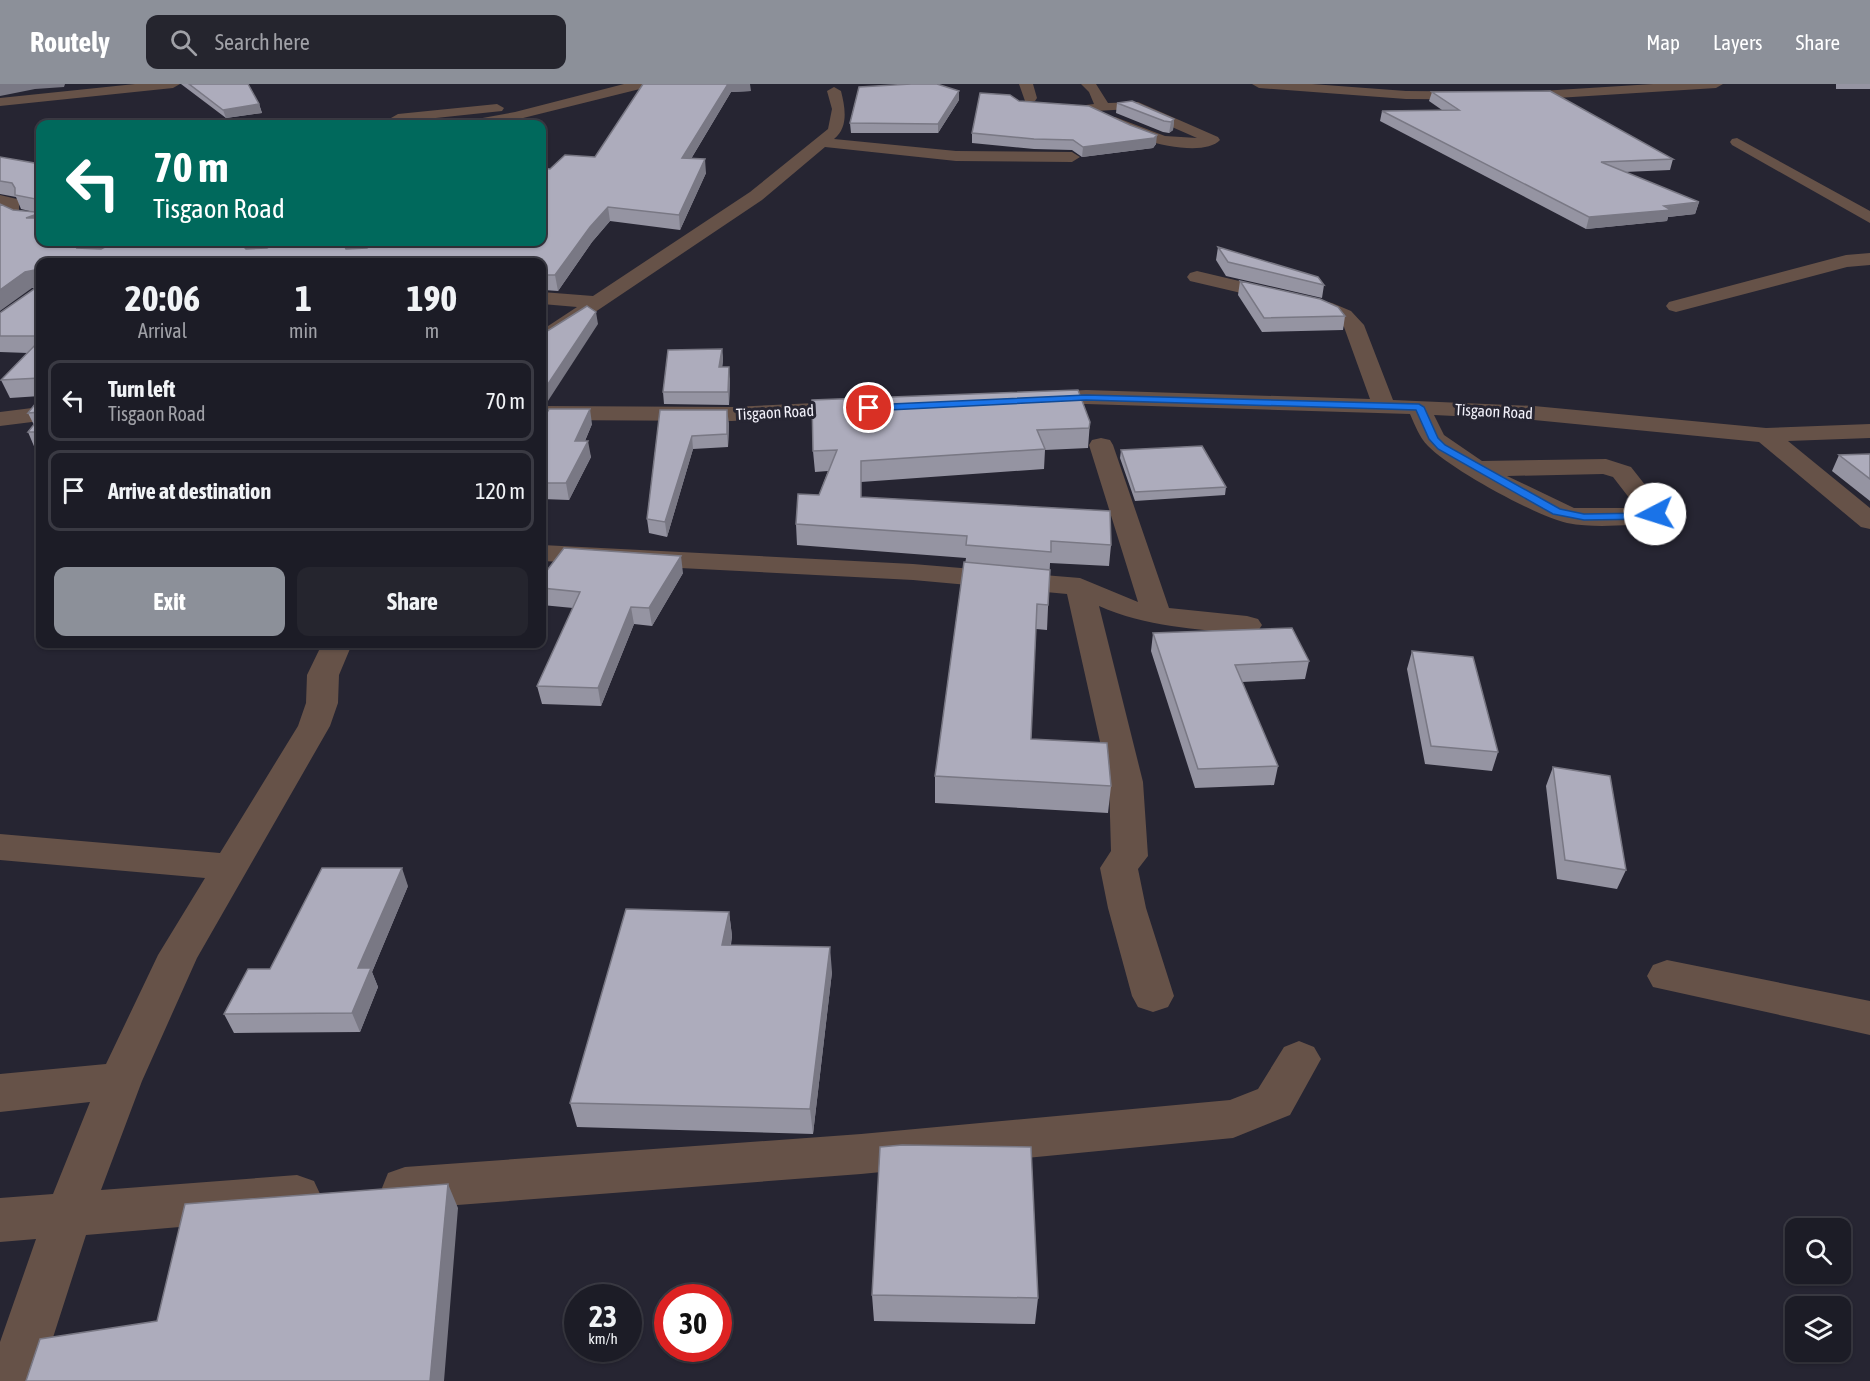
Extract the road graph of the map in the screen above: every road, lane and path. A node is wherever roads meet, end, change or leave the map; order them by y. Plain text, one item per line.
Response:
1 (114, 84) edge
2 (173, 84) edge
3 (588, 84) edge
4 (643, 84) edge
5 (1026, 84) edge
6 (1088, 84) edge
7 (1259, 84) edge
8 (1716, 84) edge
9 (835, 89) edge
10 (602, 93) junction
11 (69, 94) junction
12 (390, 100) dead end
13 (572, 100) junction
14 (0, 102) edge
15 (1029, 102) edge
16 (1071, 108) edge
17 (1098, 109) junction
18 (399, 120) edge
19 (407, 120) edge
20 (492, 120) edge
21 (822, 142) junction
22 (1737, 142) dead end
23 (1072, 157) edge
24 (3, 211) edge
25 (1870, 219) edge
26 (36, 220) edge
27 (1870, 259) edge
28 (1197, 277) dead end
29 (550, 299) edge
30 (596, 302) junction
31 (1676, 306) dead end
32 (546, 320) edge
33 (546, 330) edge
34 (1086, 397) junction
35 (1017, 401) edge
36 (1384, 406) junction
37 (880, 407) edge
38 (1419, 407) junction
39 (546, 413) edge
40 (36, 414) edge
41 (0, 419) edge
42 (1870, 431) edge
43 (1766, 435) junction
44 (1477, 469) junction
45 (1870, 521) edge
46 (546, 553) edge
47 (1080, 587) junction
48 (1157, 616) junction
49 (1247, 626) dead end
50 (335, 648) edge
51 (0, 847) edge
52 (230, 867) junction
53 (1667, 976) dead end
54 (1153, 996) dead end
55 (1870, 1018) edge
56 (1299, 1059) dead end
57 (120, 1081) junction
58 (0, 1093) edge
59 (69, 1213) junction
60 (0, 1220) edge
61 (13, 1381) edge

1 - 11 street
2 - 11 street
3 - 10 street
4 - 10 street
5 - 15 street
6 - 17 street
7 - 8 street
9 - 21 street
10 - 13 street
11 - 14 street
12 - 18 street
13 - 19 street
13 - 20 street
16 - 17 street
17 - 17 street
21 - 23 street
21 - 30 street
22 - 25 street
24 - 26 street
27 - 31 street
28 - 36 street
29 - 30 street
29 - 32 street
30 - 33 street
34 - 35 street, Tisgaon Road
34 - 36 street, Tisgaon Road
34 - 48 street
36 - 38 street, Tisgaon Road
37 - 39 street, Tisgaon Road
38 - 43 street, Tisgaon Road
38 - 44 street
40 - 41 street
42 - 43 street, Tisgaon Road
43 - 45 street
44 - 44 street
46 - 47 street
47 - 48 street
47 - 54 street
48 - 49 street
50 - 52 street
51 - 52 street
52 - 57 street
53 - 55 street
56 - 59 street
57 - 58 street
57 - 59 street
59 - 60 street
59 - 61 street

